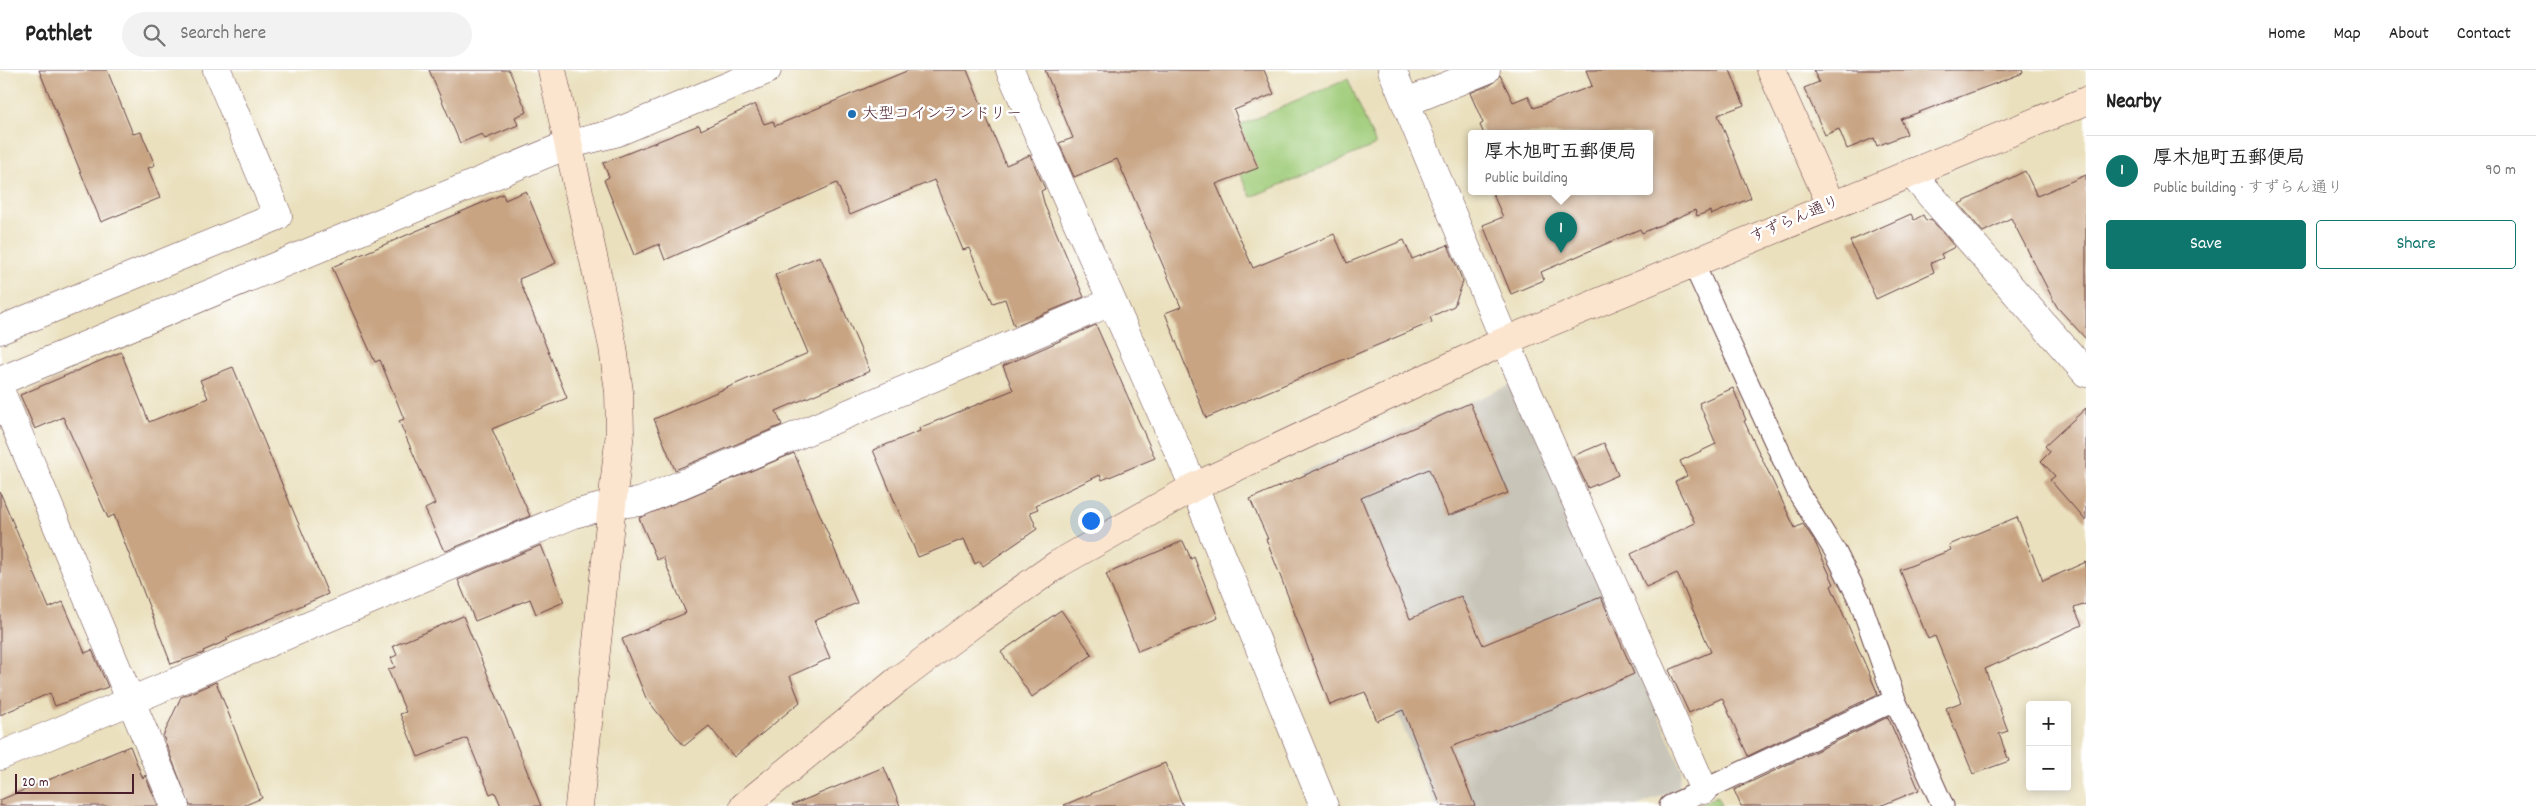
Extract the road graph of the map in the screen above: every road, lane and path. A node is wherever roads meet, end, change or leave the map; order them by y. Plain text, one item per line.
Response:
1 (217, 70) edge
2 (552, 70) edge
3 (768, 70) edge
4 (1010, 70) edge
5 (1392, 70) edge
6 (1486, 70) edge
7 (1770, 70) edge
8 (2086, 101) edge
9 (1407, 102) junction
10 (567, 145) junction
11 (1911, 173) junction
12 (1831, 205) junction
13 (1693, 263) junction
14 (1111, 302) junction
15 (1, 328) edge
16 (1505, 341) junction
17 (2086, 373) edge
18 (0, 381) edge
19 (0, 390) edge
20 (1194, 487) junction
21 (613, 504) junction
22 (1896, 700) junction
23 (131, 701) junction
24 (0, 756) edge
25 (1704, 790) junction
26 (175, 806) edge
27 (580, 806) edge
28 (744, 806) edge
29 (1324, 806) edge
30 (1670, 806) edge
31 (1943, 806) edge

1 - 15 street
2 - 10 street
3 - 10 street
4 - 14 street
5 - 9 street
6 - 9 street
7 - 12 street
8 - 11 street, すずらん通り
9 - 16 street
10 - 18 street
10 - 21 street
11 - 12 street, すずらん通り
11 - 17 street
12 - 13 street, すずらん通り
13 - 16 street, すずらん通り
13 - 22 lane
14 - 20 street
14 - 21 street
16 - 20 street, すずらん通り
16 - 25 street
19 - 23 street
20 - 28 street, すずらん通り
20 - 29 street
21 - 23 street
21 - 27 street
22 - 25 lane
22 - 31 lane
23 - 24 street
23 - 26 street
25 - 30 lane

